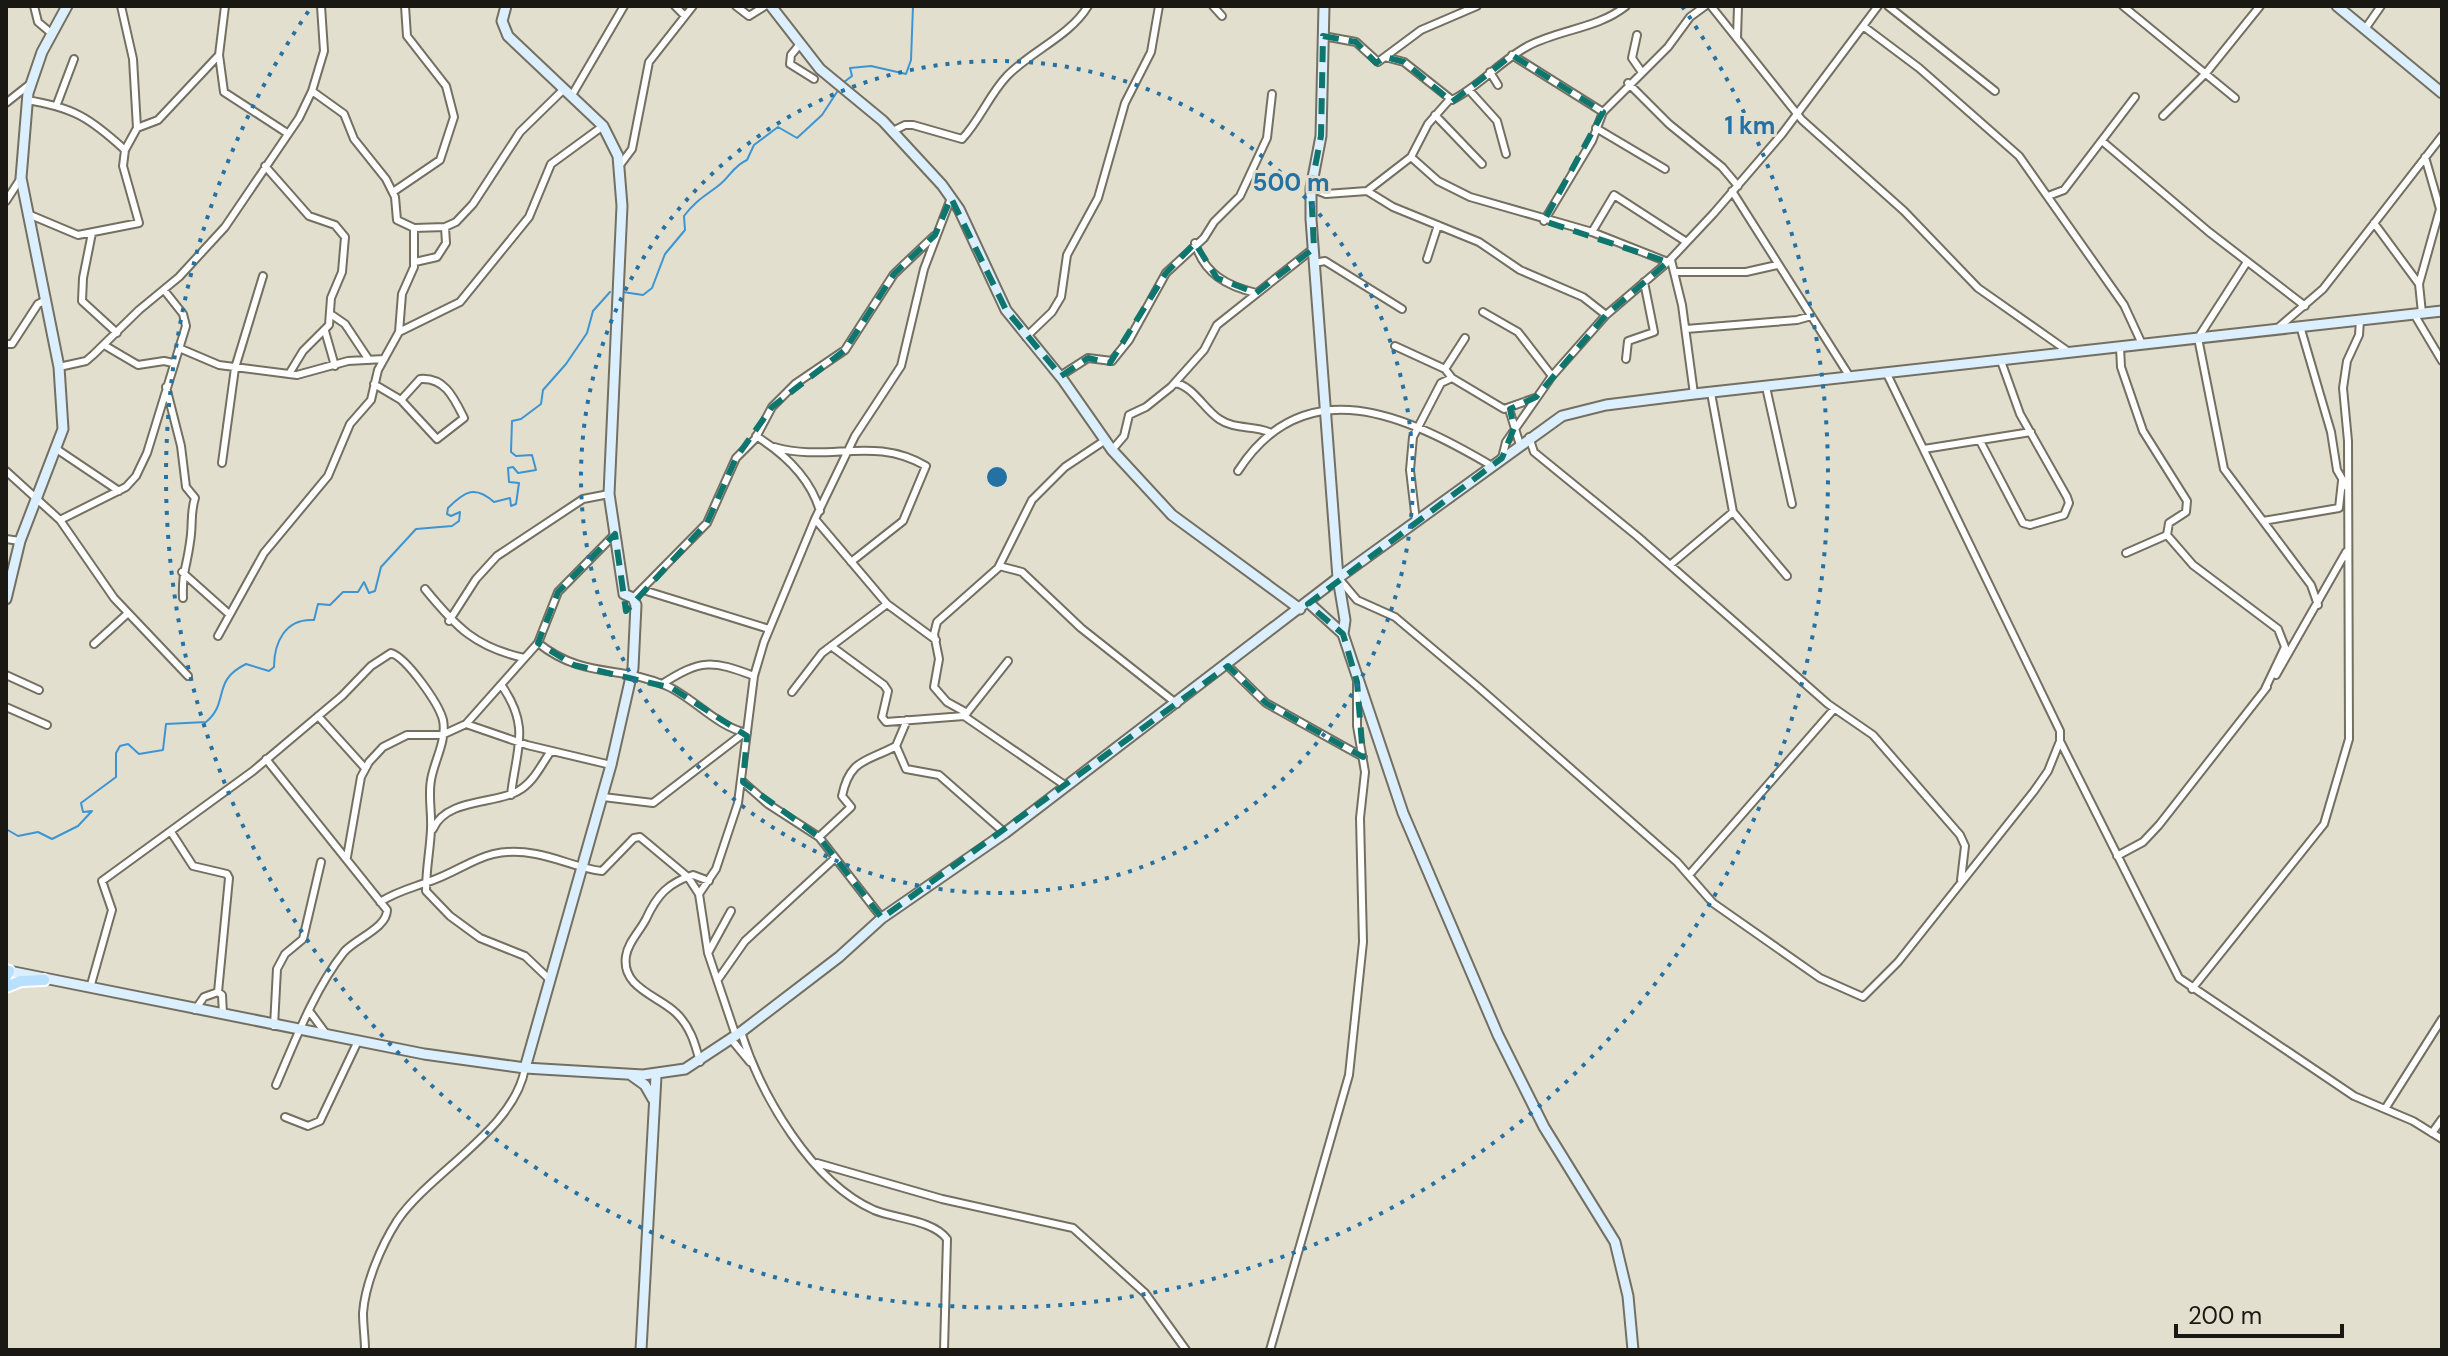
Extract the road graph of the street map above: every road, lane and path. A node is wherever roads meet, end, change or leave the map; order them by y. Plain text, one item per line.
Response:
1 (34, 6) edge
2 (67, 6) edge
3 (121, 6) edge
4 (225, 6) edge
5 (321, 6) edge
6 (405, 6) edge
7 (506, 6) edge
8 (624, 6) edge
9 (675, 6) edge
10 (693, 6) edge
11 (736, 6) edge
12 (768, 6) edge
13 (1159, 6) edge
14 (1213, 6) edge
15 (1324, 6) edge
16 (1477, 6) edge
17 (1626, 6) edge
18 (1705, 6) edge
19 (1711, 6) edge
20 (1738, 6) edge
21 (1867, 6) edge
22 (1888, 6) edge
23 (2123, 6) edge
24 (2260, 6) edge
25 (2337, 6) edge
26 (2381, 6) edge
27 (1089, 7) edge
28 (1876, 8) edge
29 (685, 16) junction
30 (1222, 16) dead end
31 (1863, 26) junction
32 (2365, 29) junction
33 (51, 33) junction
34 (1637, 35) dead end
35 (1323, 36) junction
36 (1737, 38) junction
37 (800, 44) junction
38 (219, 55) junction
39 (1512, 55) junction
40 (1385, 57) junction
41 (74, 59) dead end
42 (1641, 71) junction
43 (1490, 72) junction
44 (2206, 73) junction
45 (814, 79) dead end
46 (1628, 83) junction
47 (30, 84) junction
48 (1498, 85) dead end
49 (1469, 90) junction
50 (312, 91) junction
51 (569, 91) junction
52 (1995, 91) dead end
53 (2442, 93) edge
54 (1272, 94) dead end
55 (2135, 97) dead end
56 (2235, 98) dead end
57 (1450, 99) junction
58 (26, 100) junction
59 (6, 103) edge
60 (57, 104) junction
61 (1603, 112) junction
62 (1796, 114) junction
63 (1435, 115) junction
64 (2163, 116) dead end
65 (603, 126) junction
66 (137, 128) junction
67 (1596, 128) junction
68 (893, 131) junction
69 (287, 133) junction
70 (2442, 136) edge
71 (2102, 141) junction
72 (125, 150) junction
73 (1506, 154) dead end
74 (1411, 157) junction
75 (2425, 157) junction
76 (1482, 164) dead end
77 (620, 165) junction
78 (265, 166) junction
79 (1665, 169) dead end
80 (21, 178) junction
81 (1311, 188) junction
82 (1735, 189) junction
83 (1367, 191) junction
84 (393, 192) junction
85 (2048, 196) junction
86 (951, 198) junction
87 (6, 201) edge
88 (26, 214) junction
89 (1544, 221) junction
90 (2374, 223) junction
91 (1438, 225) junction
92 (445, 227) junction
93 (414, 228) junction
94 (1592, 232) junction
95 (92, 233) junction
96 (935, 235) junction
97 (1685, 241) junction
98 (1195, 243) junction
99 (1314, 248) junction
100 (1427, 259) dead end
101 (1669, 261) junction
102 (415, 262) junction
103 (2247, 262) junction
104 (1314, 263) junction
105 (1777, 265) junction
106 (1675, 272) junction
107 (263, 276) dead end
108 (1644, 282) junction
109 (2419, 284) junction
110 (164, 290) junction
111 (1256, 293) junction
112 (46, 300) junction
113 (2305, 306) junction
114 (1402, 309) dead end
115 (2442, 311) edge
116 (1483, 312) dead end
117 (2418, 313) junction
118 (332, 315) junction
119 (1606, 315) junction
120 (1811, 316) junction
121 (2360, 320) junction
122 (2300, 326) junction
123 (2277, 328) junction
124 (1686, 329) junction
125 (325, 331) junction
126 (399, 332) junction
127 (117, 333) junction
128 (1025, 337) junction
129 (1465, 338) dead end
130 (2198, 338) junction
131 (6, 344) edge
132 (2142, 344) junction
133 (104, 345) junction
134 (1395, 346) dead end
135 (2120, 347) junction
136 (179, 348) junction
137 (2069, 352) junction
138 (384, 359) junction
139 (1626, 359) dead end
140 (369, 360) junction
141 (2001, 361) junction
142 (2442, 361) edge
143 (173, 363) junction
144 (335, 366) junction
145 (59, 367) junction
146 (235, 368) junction
147 (1445, 369) junction
148 (289, 374) junction
149 (1887, 374) junction
150 (1060, 376) junction
151 (1552, 376) junction
152 (1452, 378) junction
153 (1851, 378) junction
154 (1175, 383) junction
155 (374, 384) junction
156 (166, 387) junction
157 (1766, 387) junction
158 (1711, 393) junction
159 (1694, 394) junction
160 (1536, 397) junction
161 (401, 400) junction
162 (1509, 409) junction
163 (1327, 410) junction
164 (1420, 427) junction
165 (1514, 428) junction
166 (1269, 432) junction
167 (2031, 432) junction
168 (756, 436) junction
169 (1529, 437) junction
170 (1104, 441) junction
171 (1980, 441) junction
172 (1520, 445) junction
173 (774, 447) junction
174 (1924, 449) junction
175 (58, 450) junction
176 (1112, 450) junction
177 (847, 452) junction
178 (1502, 458) junction
179 (222, 463) dead end
180 (1492, 466) junction
181 (6, 471) edge
182 (1238, 471) dead end
183 (2342, 481) junction
184 (2348, 489) junction
185 (119, 491) junction
186 (609, 494) junction
187 (37, 496) junction
188 (1792, 504) dead end
189 (820, 511) junction
190 (1733, 512) junction
191 (815, 519) junction
192 (60, 520) junction
193 (1416, 521) junction
194 (2263, 521) junction
195 (615, 534) junction
196 (2167, 535) junction
197 (6, 539) edge
198 (20, 541) junction
199 (2348, 549) junction
200 (2126, 553) dead end
201 (851, 562) junction
202 (1670, 565) junction
203 (999, 566) junction
204 (182, 572) junction
205 (1787, 576) dead end
206 (1338, 578) junction
207 (425, 589) dead end
208 (643, 590) junction
209 (183, 598) dead end
210 (633, 598) junction
211 (6, 599) edge
212 (887, 604) junction
213 (2318, 605) junction
214 (1304, 606) junction
215 (127, 614) junction
216 (229, 614) junction
217 (449, 621) junction
218 (769, 629) junction
219 (1343, 634) junction
220 (218, 636) dead end
221 (936, 640) junction
222 (538, 643) junction
223 (94, 644) dead end
224 (831, 646) junction
225 (524, 658) junction
226 (1008, 661) dead end
227 (1228, 666) junction
228 (6, 675) edge
229 (632, 675) junction
230 (188, 676) dead end
231 (754, 676) junction
232 (1357, 682) junction
233 (662, 684) junction
234 (502, 686) junction
235 (2265, 689) junction
236 (39, 690) dead end
237 (792, 692) dead end
238 (1177, 704) junction
239 (6, 707) edge
240 (1834, 709) junction
241 (965, 714) junction
242 (318, 716) junction
243 (907, 720) junction
244 (466, 724) junction
245 (47, 725) dead end
246 (745, 733) junction
247 (442, 735) junction
248 (2060, 741) junction
249 (521, 742) junction
250 (896, 746) junction
251 (551, 751) junction
252 (1363, 757) junction
253 (266, 759) junction
254 (611, 765) junction
255 (364, 767) junction
256 (743, 782) junction
257 (1066, 786) junction
258 (511, 795) junction
259 (603, 797) junction
260 (171, 832) junction
261 (431, 832) junction
262 (1005, 833) junction
263 (819, 837) junction
264 (2117, 856) junction
265 (347, 857) junction
266 (834, 859) junction
267 (321, 862) dead end
268 (583, 867) junction
269 (1689, 875) junction
270 (688, 877) junction
271 (709, 881) junction
272 (1961, 882) junction
273 (426, 883) junction
274 (699, 894) junction
275 (380, 902) junction
276 (731, 911) dead end
277 (882, 918) junction
278 (708, 953) junction
279 (7, 973) edge
280 (548, 978) junction
281 (719, 978) junction
282 (44, 980) junction
283 (6, 987) edge
284 (89, 989) junction
285 (2192, 989) junction
286 (218, 992) junction
287 (195, 1010) junction
288 (310, 1012) junction
289 (223, 1016) junction
290 (2442, 1019) edge
291 (274, 1026) junction
292 (300, 1030) junction
293 (327, 1035) junction
294 (736, 1035) junction
295 (358, 1041) junction
296 (700, 1062) junction
297 (750, 1062) junction
298 (525, 1068) junction
299 (628, 1074) junction
300 (656, 1076) junction
301 (276, 1085) dead end
302 (654, 1104) junction
303 (2385, 1109) junction
304 (285, 1117) dead end
305 (2442, 1119) edge
306 (2432, 1133) junction
307 (2442, 1139) edge
308 (817, 1163) junction
309 (365, 1350) edge
310 (641, 1350) edge
311 (944, 1350) edge
312 (1186, 1350) edge
313 (1270, 1350) edge
314 (1633, 1350) edge

1 - 33 street
2 - 33 street
3 - 66 street
4 - 38 street
5 - 50 street
6 - 84 street
7 - 51 street
8 - 51 street
9 - 29 street
10 - 29 street
11 - 12 street
12 - 37 street
13 - 128 street
14 - 30 street
15 - 35 street
16 - 40 street
17 - 39 street
18 - 42 street
19 - 36 street
20 - 36 street
21 - 28 street
22 - 52 street
23 - 44 street
24 - 44 street
25 - 32 street
26 - 32 street
27 - 68 street
28 - 31 street
29 - 77 street
31 - 62 street
31 - 85 street
32 - 53 street
33 - 47 street
34 - 42 street
35 - 40 street
35 - 81 street
36 - 62 street
37 - 45 street
37 - 68 street
38 - 66 street
38 - 69 street
39 - 43 street
39 - 61 street
40 - 57 street
41 - 60 street
42 - 46 street
43 - 48 street
43 - 49 street
44 - 56 street
44 - 64 street
46 - 61 street
46 - 82 street
47 - 58 street
47 - 59 street
49 - 57 street
49 - 73 street
50 - 69 street
50 - 84 street
51 - 65 street
51 - 92 street
54 - 98 street
55 - 71 street
57 - 63 street
58 - 60 street
58 - 80 street
60 - 72 street
61 - 67 street
62 - 82 street
62 - 137 street
63 - 74 street
63 - 76 street
65 - 77 street
65 - 126 street
66 - 72 street
67 - 79 street
67 - 89 street
68 - 86 street
69 - 78 street
70 - 75 street
71 - 85 street
71 - 103 street
72 - 95 street
74 - 83 street
74 - 89 street
75 - 90 street
75 - 109 street
77 - 186 street
78 - 110 street
78 - 118 street
80 - 87 street
80 - 88 street
81 - 83 street
81 - 99 street
82 - 97 street
82 - 105 street
83 - 91 street
84 - 93 street
85 - 132 street
86 - 96 street
86 - 128 street
88 - 95 street
88 - 112 street
89 - 94 street
90 - 109 street
90 - 113 street
91 - 100 street
91 - 119 street
92 - 93 street
92 - 102 street
93 - 102 street
94 - 97 street
94 - 101 street
95 - 127 street
96 - 168 street
96 - 177 street
97 - 101 street
98 - 111 street
98 - 150 street
99 - 104 street
99 - 111 street
101 - 106 street
101 - 108 street
102 - 126 street
103 - 113 street
103 - 130 street
104 - 114 street
104 - 163 street
105 - 106 street
105 - 120 street
106 - 124 street
107 - 146 street
108 - 119 street
108 - 139 street
109 - 117 street
110 - 127 street
110 - 136 street
111 - 154 street
112 - 131 street
112 - 145 street
113 - 123 street
115 - 117 street
116 - 151 street
117 - 121 street
117 - 142 street
118 - 125 street
118 - 140 street
119 - 151 street
120 - 124 street
120 - 153 street
121 - 122 street
121 - 184 street
122 - 123 street
122 - 183 street
123 - 130 street
124 - 159 street
125 - 144 street
125 - 148 street
126 - 138 street
127 - 133 street
128 - 150 street
129 - 147 street
130 - 132 street
130 - 194 street
132 - 135 street
133 - 143 street
133 - 145 street
134 - 147 street
135 - 137 street
135 - 196 street
136 - 143 street
136 - 146 street
137 - 141 street
138 - 140 street
138 - 155 street
140 - 144 street
141 - 149 street
141 - 167 street
143 - 156 street
144 - 148 street
145 - 175 street
146 - 148 street
146 - 179 street
147 - 152 street
149 - 153 street
149 - 174 street
150 - 170 street
151 - 160 street
152 - 162 street
152 - 164 street
153 - 157 street
154 - 166 street
154 - 176 street
155 - 161 street
155 - 216 street
156 - 185 street
156 - 204 street
157 - 158 street
157 - 188 street
158 - 159 street
158 - 190 street
159 - 169 street
160 - 162 street
160 - 165 street
161 - 161 street
162 - 165 street
163 - 164 street
163 - 166 street
163 - 206 street
164 - 180 street
164 - 193 street
165 - 172 street
165 - 178 street
166 - 182 street
167 - 171 street
167 - 171 street
168 - 173 street
168 - 208 street
169 - 172 street
169 - 202 street
170 - 176 street
170 - 203 street
171 - 174 street
172 - 178 street
173 - 177 street
173 - 189 street
174 - 248 street
175 - 185 street
175 - 187 street
176 - 214 street
177 - 189 street
177 - 201 street
178 - 180 street
180 - 193 street
181 - 187 street
183 - 184 street
183 - 194 street
184 - 199 street
185 - 192 street
186 - 195 street
186 - 217 street
187 - 192 street
187 - 198 street
189 - 191 street
190 - 202 street
190 - 205 street
191 - 201 street
191 - 218 street
192 - 215 street
193 - 206 street
194 - 213 street
195 - 210 street
195 - 222 street
196 - 200 street
196 - 235 street
197 - 198 street
198 - 211 street
199 - 213 street
199 - 285 street
201 - 212 street
202 - 240 street
203 - 221 street
203 - 238 street
204 - 209 street
204 - 216 street
206 - 214 street
206 - 219 street
206 - 269 street
207 - 217 street
208 - 210 street
208 - 218 street
210 - 229 street
212 - 221 street
212 - 224 street
213 - 235 street
214 - 219 street
214 - 227 street
215 - 223 street
215 - 230 street
216 - 220 street
217 - 225 street
218 - 231 street
219 - 232 street
221 - 241 street
222 - 225 street
222 - 229 street
224 - 237 street
224 - 243 street
225 - 234 street
226 - 241 street
227 - 238 street
227 - 252 street
228 - 236 street
229 - 233 street
229 - 254 street
231 - 233 street
231 - 246 street
232 - 252 street
232 - 314 street
233 - 246 street
234 - 244 street
234 - 249 street
235 - 264 street
238 - 257 street
239 - 245 street
240 - 269 street
240 - 272 street
241 - 243 street
241 - 257 street
242 - 247 street
242 - 253 street
242 - 255 street
243 - 250 street
244 - 247 street
244 - 249 street
246 - 256 street
246 - 259 street
247 - 255 street
247 - 261 street
248 - 264 street
248 - 272 street
249 - 251 street
249 - 258 street
250 - 262 street
250 - 263 street
251 - 254 street
251 - 258 street
252 - 313 street
253 - 260 street
253 - 265 street
254 - 259 street
255 - 265 street
256 - 263 street
256 - 271 street
257 - 262 street
258 - 261 street
259 - 268 street
260 - 284 street
260 - 286 street
261 - 273 street
262 - 277 street
263 - 266 street
264 - 285 street
265 - 275 street
266 - 277 street
266 - 281 street
267 - 291 street
268 - 270 street
268 - 273 street
268 - 280 street
269 - 272 street
270 - 271 street
270 - 274 street
270 - 296 street
271 - 274 street
273 - 275 street
273 - 280 street
274 - 278 street
275 - 288 street
276 - 278 street
277 - 294 street
278 - 281 street
279 - 282 street
280 - 298 street
281 - 294 street
282 - 283 main road
282 - 284 street
284 - 287 street
285 - 303 street
286 - 287 street
286 - 289 street
287 - 289 street
288 - 292 street
288 - 293 street
289 - 291 street
290 - 303 street
291 - 292 street
292 - 293 street
292 - 301 street
293 - 295 street
294 - 296 street
294 - 297 street
294 - 297 street
295 - 298 street
295 - 304 street
296 - 300 street
297 - 308 street
298 - 299 street
298 - 309 street
299 - 300 street
299 - 302 street
300 - 302 street
302 - 310 street
303 - 306 street
305 - 306 street
306 - 307 street
308 - 311 street
308 - 312 street

